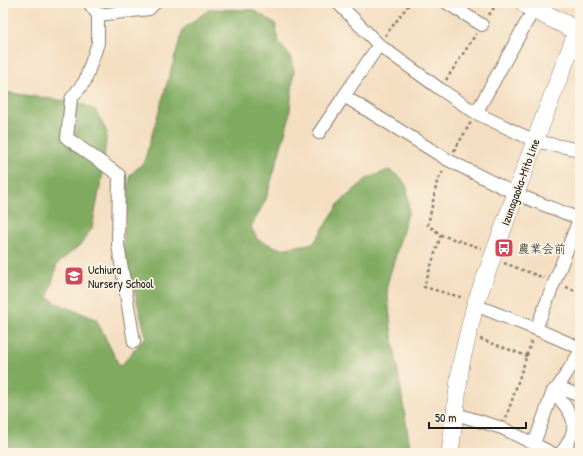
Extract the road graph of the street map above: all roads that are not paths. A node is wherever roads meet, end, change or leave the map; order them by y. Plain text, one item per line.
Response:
1 (89, 3) edge
2 (155, 3) edge
3 (338, 3) edge
4 (447, 3) edge
5 (530, 6) edge
6 (98, 15) junction
7 (482, 25) road end
8 (579, 32) edge
9 (379, 45) junction
10 (344, 96) junction
11 (476, 113) junction
12 (318, 133) dead end
13 (535, 141) junction
14 (580, 150) edge
15 (516, 194) junction
16 (580, 218) edge
17 (476, 303) junction
18 (536, 329) junction
19 (134, 342) dead end
20 (580, 348) edge
21 (580, 352) edge
22 (555, 389) junction
23 (580, 396) edge
24 (456, 414) junction
25 (534, 444) junction
26 (450, 453) edge
27 (552, 453) edge
28 (561, 453) edge

1 - 6 street
2 - 6 street
3 - 9 street
4 - 7 street
5 - 8 main road
5 - 11 street
6 - 19 street
8 - 13 main road, Izunagaoka-Mito Line
9 - 10 street
9 - 11 street
10 - 12 street
10 - 15 street
11 - 13 street
13 - 14 street
13 - 15 main road, Izunagaoka-Mito Line
15 - 16 street
15 - 17 main road, Izunagaoka-Mito Line
16 - 18 street
17 - 18 street
17 - 24 main road, Izunagaoka-Mito Line
18 - 20 street
21 - 22 street
22 - 23 street
22 - 25 street
22 - 28 street
24 - 25 street
24 - 26 main road, Izunagaoka-Mito Line
25 - 27 street

